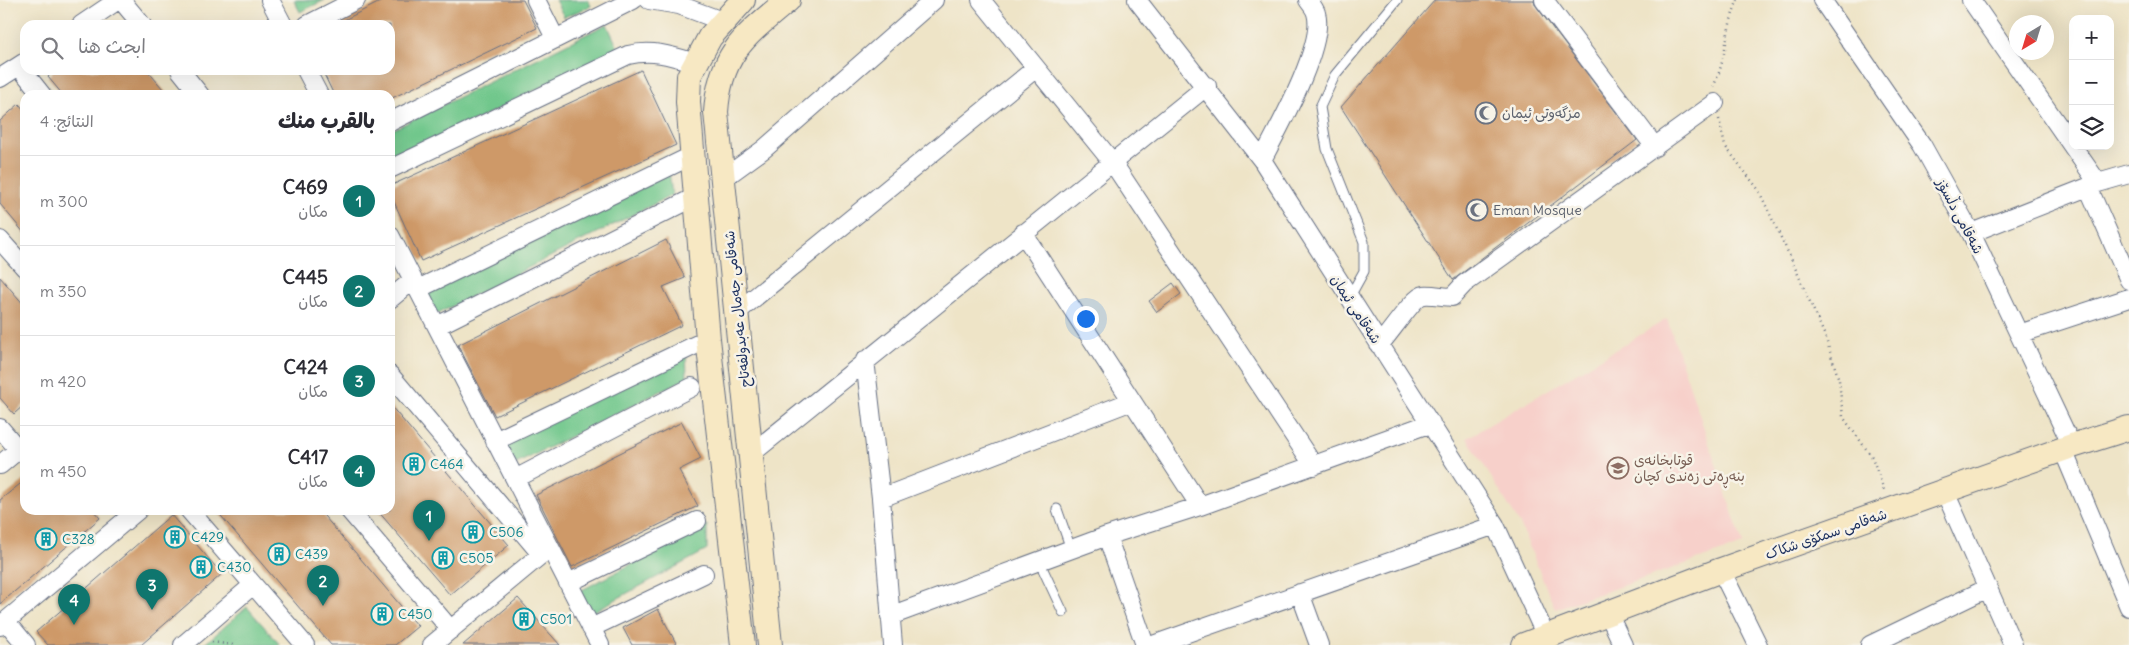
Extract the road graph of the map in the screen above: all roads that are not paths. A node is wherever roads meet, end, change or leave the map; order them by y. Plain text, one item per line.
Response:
1 (120, 0) edge
2 (270, 0) edge
3 (356, 0) edge
4 (536, 0) edge
5 (632, 0) edge
6 (649, 0) edge
7 (743, 0) edge
8 (788, 0) edge
9 (934, 0) edge
10 (981, 0) edge
11 (1137, 0) edge
12 (1308, 0) edge
13 (1397, 0) edge
14 (1544, 0) edge
15 (1822, 0) edge
16 (1971, 0) edge
17 (603, 6) edge
18 (89, 20) edge
19 (138, 20) edge
20 (280, 20) edge
21 (317, 20) edge
22 (722, 21) junction
23 (556, 38) junction
24 (696, 63) junction
25 (20, 65) edge
26 (1036, 68) junction
27 (29, 75) edge
28 (184, 75) edge
29 (308, 75) edge
30 (0, 78) edge
31 (1207, 86) junction
32 (39, 90) edge
33 (196, 90) edge
34 (316, 90) edge
35 (1716, 103) road end
36 (395, 119) edge
37 (1655, 147) junction
38 (691, 156) junction
39 (1262, 160) junction
40 (1113, 163) junction
41 (395, 167) edge
42 (2129, 174) edge
43 (724, 178) junction
44 (2093, 185) junction
45 (694, 198) junction
46 (1023, 233) junction
47 (1971, 233) junction
48 (0, 240) edge
49 (395, 245) edge
50 (20, 262) edge
51 (2129, 280) edge
52 (415, 284) junction
53 (395, 296) edge
54 (1348, 298) junction
55 (2129, 298) edge
56 (737, 312) junction
57 (437, 326) junction
58 (2019, 334) junction
59 (708, 339) junction
60 (1379, 345) junction
61 (865, 360) junction
62 (395, 381) edge
63 (692, 387) dead end
64 (1132, 401) junction
65 (1430, 422) junction
66 (0, 428) edge
67 (2129, 428) edge
68 (495, 441) junction
69 (20, 445) edge
70 (2067, 448) junction
71 (20, 449) edge
72 (751, 454) junction
73 (0, 465) edge
74 (1314, 466) junction
75 (515, 479) junction
76 (1945, 492) junction
77 (881, 498) junction
78 (1200, 506) junction
79 (1057, 509) dead end
80 (128, 515) edge
81 (193, 515) edge
82 (353, 515) edge
83 (697, 521) dead end
84 (1495, 525) junction
85 (1107, 536) junction
86 (1071, 549) junction
87 (546, 551) junction
88 (760, 559) junction
89 (1039, 561) junction
90 (733, 563) junction
91 (1721, 570) junction
92 (704, 574) dead end
93 (568, 582) junction
94 (254, 585) junction
95 (1988, 588) junction
96 (1300, 593) junction
97 (2129, 607) edge
98 (1063, 612) dead end
99 (1608, 613) junction
100 (890, 616) junction
101 (3, 624) edge
102 (591, 628) junction
103 (451, 630) junction
104 (1546, 636) junction
105 (26, 645) edge
106 (183, 645) edge
107 (305, 645) edge
108 (432, 645) edge
109 (600, 645) edge
110 (743, 645) edge
111 (770, 645) edge
112 (893, 645) edge
113 (1145, 645) edge
114 (1153, 645) edge
115 (1319, 645) edge
116 (1524, 645) edge
117 (1623, 645) edge
118 (1758, 645) edge
119 (1870, 645) edge
120 (2013, 645) edge

1 - 18 street
1 - 19 street
2 - 20 street
3 - 21 street
4 - 23 street
5 - 17 street
6 - 22 street
7 - 22 main road
8 - 43 main road, شەقامی جەمال عەبدولفەتاح
9 - 43 street
10 - 26 street
11 - 31 street, شەقامی ئیمان
12 - 39 street
13 - 54 lane
14 - 37 street
15 - 47 street, شەقامی دڵسۆز
16 - 44 street
17 - 23 street
22 - 24 main road
23 - 36 street
24 - 38 main road
24 - 41 street
25 - 30 street
26 - 40 street
26 - 56 street
27 - 32 street
28 - 33 street
29 - 34 street
31 - 39 street, شەقامی ئیمان
31 - 40 street
35 - 37 street
37 - 60 street
38 - 45 main road
38 - 52 street
39 - 54 street, شەقامی ئیمان
40 - 46 street
40 - 74 street
42 - 44 street
43 - 56 main road, شەقامی جەمال عەبدولفەتاح
44 - 47 street
44 - 51 street
45 - 57 street
45 - 59 main road
46 - 61 street
46 - 64 street
47 - 58 street, شەقامی دڵسۆز
48 - 50 street
49 - 52 street
52 - 53 street
52 - 57 street
54 - 60 street, شەقامی ئیمان
55 - 58 street
56 - 72 main road, شەقامی جەمال عەبدولفەتاح
57 - 68 street
58 - 70 street, شەقامی دڵسۆز
59 - 68 street
59 - 90 main road
60 - 65 street, شەقامی ئیمان
61 - 72 street
61 - 77 street
62 - 87 street
63 - 75 street
64 - 77 street
64 - 78 street
65 - 74 street
65 - 84 street, شەقامی ئیمان
66 - 69 street
67 - 70 main road, شەقامی سمکۆی شکاک
68 - 75 street
70 - 76 main road, شەقامی سمکۆی شکاک
70 - 97 street, شەقامی دڵسۆز
71 - 73 street
72 - 88 main road, شەقامی جەمال عەبدولفەتاح
74 - 78 street
75 - 87 street
76 - 91 main road, شەقامی سمکۆی شکاک
76 - 95 street
77 - 100 street
78 - 85 street
79 - 86 lane
80 - 101 street
81 - 94 street
82 - 103 street
83 - 93 street
84 - 96 street
84 - 104 street, شەقامی ئیمان
85 - 86 street
85 - 113 street
86 - 89 street
87 - 93 street
87 - 103 street
88 - 90 main road
88 - 111 main road, شەقامی جەمال عەبدولفەتاح
89 - 98 lane
89 - 100 street
90 - 110 main road
91 - 99 main road, شەقامی سمکۆی شکاک
91 - 118 street
92 - 102 street
93 - 102 street
94 - 106 street
94 - 107 street
95 - 119 street
95 - 120 street
96 - 114 street
96 - 115 street
99 - 104 main road, شەقامی سمکۆی شکاک
99 - 117 street
100 - 112 street
101 - 105 street
102 - 109 street
103 - 108 street
104 - 116 main road, شەقامی سمکۆی شکاک

